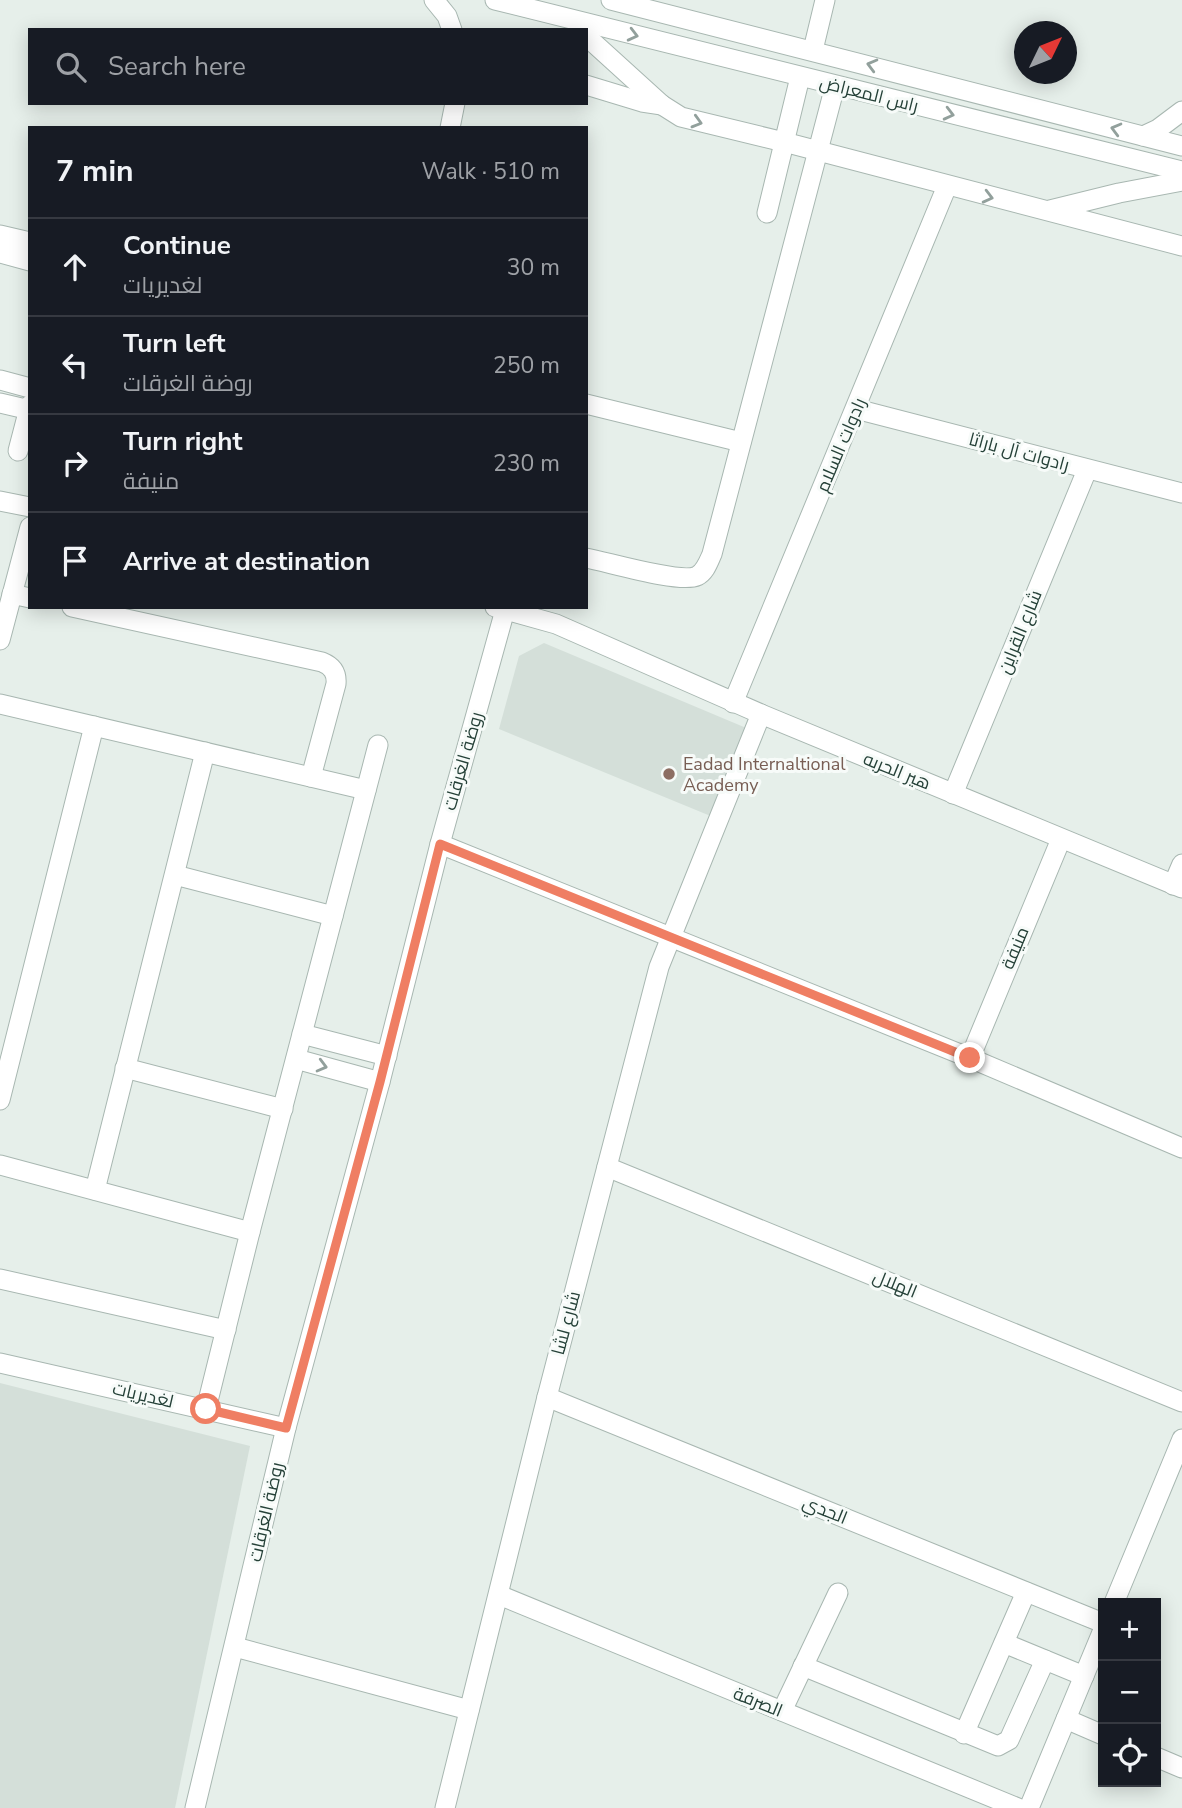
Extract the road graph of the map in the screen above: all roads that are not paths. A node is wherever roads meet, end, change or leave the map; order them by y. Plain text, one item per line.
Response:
1 (434, 0) edge
2 (495, 0) edge
3 (611, 0) edge
4 (825, 0) edge
5 (557, 16) junction
6 (451, 28) edge
7 (575, 28) edge
8 (588, 38) edge
9 (813, 50) junction
10 (800, 77) junction
11 (588, 86) edge
12 (835, 86) junction
13 (456, 105) edge
14 (662, 105) junction
15 (1182, 111) edge
16 (450, 126) edge
17 (1143, 135) junction
18 (784, 142) junction
19 (1182, 146) edge
20 (818, 151) junction
21 (1182, 171) edge
22 (1182, 181) edge
23 (947, 186) junction
24 (1045, 212) junction
25 (767, 213) dead end
26 (0, 235) edge
27 (28, 242) edge
28 (1182, 246) edge
29 (0, 253) edge
30 (28, 260) edge
31 (0, 380) edge
32 (28, 387) edge
33 (0, 403) edge
34 (588, 404) edge
35 (28, 408) edge
36 (856, 409) junction
37 (28, 411) edge
38 (741, 442) junction
39 (16, 450) edge
40 (1087, 470) junction
41 (1182, 494) edge
42 (0, 501) edge
43 (28, 507) edge
44 (28, 542) edge
45 (588, 558) edge
46 (21, 596) edge
47 (81, 609) edge
48 (500, 609) edge
49 (504, 609) edge
50 (0, 640) edge
51 (733, 702) junction
52 (0, 704) edge
53 (761, 714) junction
54 (94, 726) junction
55 (377, 745) dead end
56 (205, 752) junction
57 (311, 777) junction
58 (366, 790) junction
59 (953, 794) junction
60 (1061, 839) junction
61 (440, 844) junction
62 (1182, 863) edge
63 (175, 875) junction
64 (1178, 886) edge
65 (333, 916) junction
66 (670, 937) junction
67 (302, 1034) junction
68 (387, 1056) junction
69 (970, 1058) junction
70 (296, 1059) junction
71 (125, 1068) junction
72 (380, 1082) junction
73 (0, 1100) edge
74 (283, 1109) junction
75 (1182, 1148) edge
76 (0, 1165) edge
77 (607, 1167) junction
78 (94, 1190) junction
79 (250, 1232) junction
80 (0, 1279) edge
81 (226, 1330) junction
82 (0, 1363) edge
83 (547, 1397) junction
84 (1182, 1402) edge
85 (206, 1409) junction
86 (286, 1428) junction
87 (1182, 1439) edge
88 (1026, 1592) junction
89 (838, 1593) dead end
90 (499, 1595) junction
91 (1116, 1598) edge
92 (1098, 1621) edge
93 (1098, 1642) edge
94 (1004, 1643) junction
95 (235, 1647) junction
96 (1045, 1660) junction
97 (803, 1666) junction
98 (1084, 1676) junction
99 (469, 1710) junction
100 (782, 1711) junction
101 (1066, 1719) junction
102 (1098, 1733) edge
103 (964, 1734) junction
104 (1161, 1759) edge
105 (1182, 1768) edge
106 (195, 1808) edge
107 (445, 1808) edge
108 (1018, 1808) edge
109 (1029, 1808) edge

1 - 6 street
2 - 5 street, راس المعراض
3 - 9 street, راس المعراض
4 - 9 street
5 - 7 street, راس المعراض
5 -> 10 street, راس المعراض
8 - 14 street
17 -> 9 street, راس المعراض
10 - 12 street, راس المعراض
10 - 18 street
11 - 14 street
12 - 20 street
12 -> 21 street, راس المعراض
13 - 16 street
14 -> 18 street
15 - 17 street
17 - 19 street, راس المعراض
18 - 20 street
18 - 25 street
20 - 23 street
20 - 38 street
22 - 24 street
23 -> 24 street
23 - 36 street, رادوات السلام
24 - 28 street
26 - 27 street
29 - 30 street
31 - 32 street
33 - 35 street
34 - 38 street
36 - 40 street, رادوات آل باراثا
36 - 51 street, رادوات السلام
37 - 39 street
38 - 45 street
40 - 41 street, رادوات آل باراثا
40 - 59 street, شارع القراين
42 - 43 street
44 - 46 street
46 - 50 street
47 - 57 street
48 - 61 street, روضة الغرقات
49 - 51 street, هير الحربه
51 - 53 street, هير الحربه
52 - 54 street
53 - 59 street, هير الحربه
53 - 66 street, شارع لشا
54 - 56 street
54 - 73 street
55 - 58 street
56 - 57 street
56 - 63 street
57 - 58 street
58 - 65 street
59 - 60 street, هير الحربه
60 - 64 street, هير الحربه
60 - 69 street, منيفة
61 - 66 street
61 - 68 street, روضة الغرقات
62 - 64 street
63 - 65 street
63 - 71 street
65 - 67 street
66 - 69 street
66 - 77 street, شارع لشا
67 - 68 street
67 - 70 street
68 - 72 street, روضة الغرقات
69 - 75 street
70 -> 72 street
70 - 74 street
71 - 74 street
71 - 78 street
72 - 86 street, روضة الغرقات
74 - 79 street
76 - 78 street
77 - 83 street, شارع لشا
77 - 84 street, الهلال
78 - 79 street
79 - 81 street
80 - 81 street
81 - 85 street
82 - 85 street, لغديريات
83 - 88 street, الجدي
83 - 90 street, شارع لشا
85 - 86 street, لغديريات
86 - 95 street, روضة الغرقات
87 - 91 street
88 - 92 street, الجدي
88 - 94 street
89 - 97 street
90 - 99 street, شارع لشا
90 - 100 street, الصرفة
93 - 98 street
94 - 96 street
94 - 103 street
95 - 99 street
95 - 106 street, روضة الغرقات
96 - 98 street
96 - 103 street
97 - 100 street
97 - 103 street
98 - 101 street
99 - 107 street, شارع لشا
100 - 108 street, الصرفة
101 - 102 street
101 - 109 street
104 - 105 street

